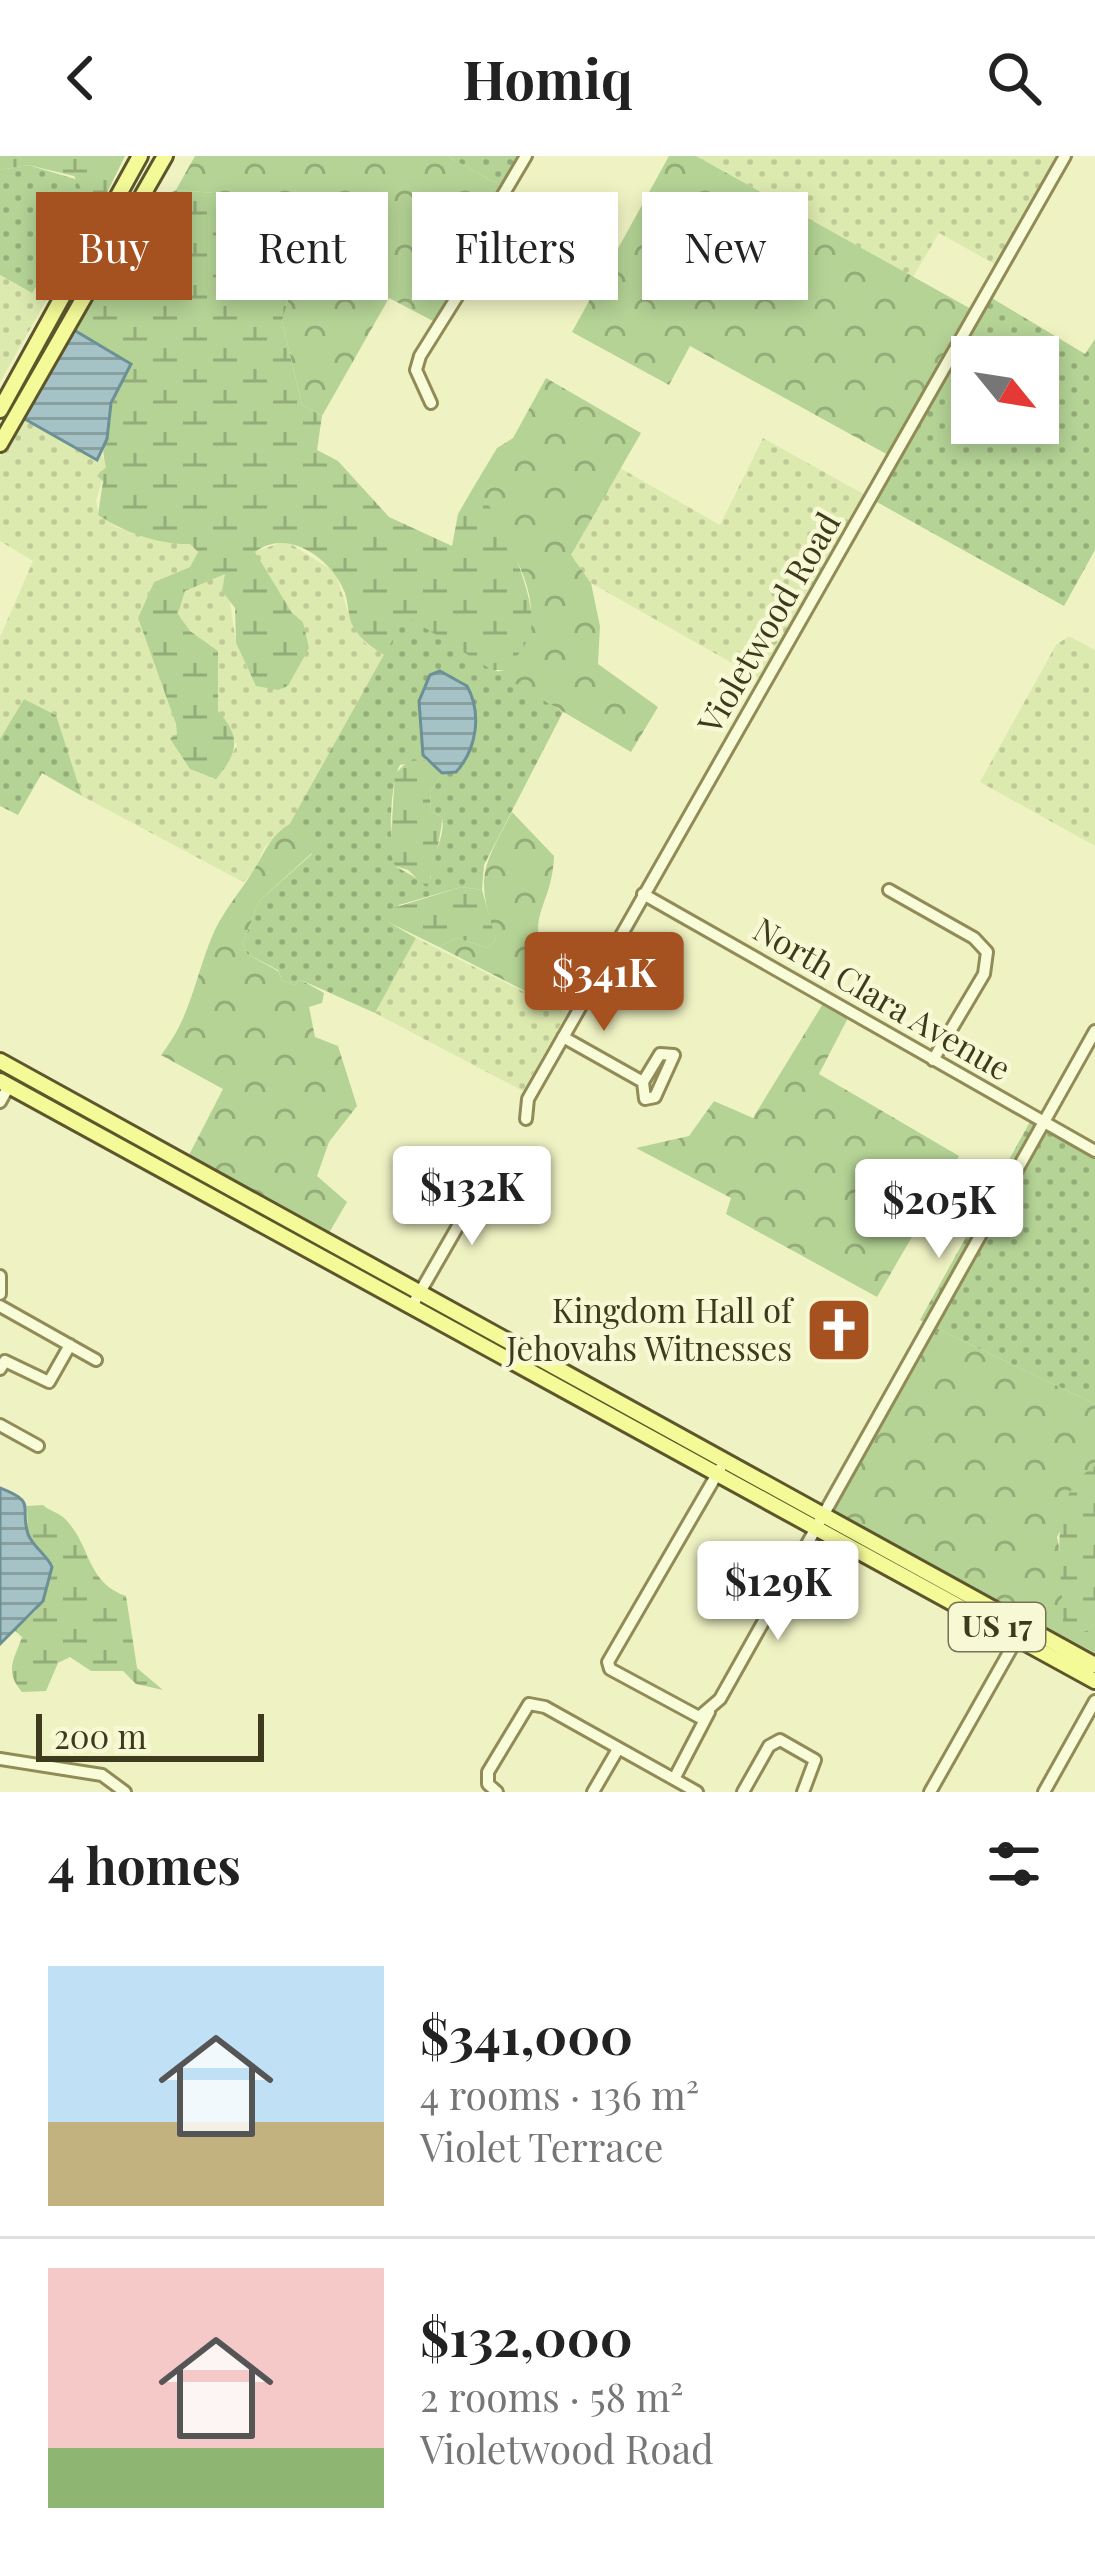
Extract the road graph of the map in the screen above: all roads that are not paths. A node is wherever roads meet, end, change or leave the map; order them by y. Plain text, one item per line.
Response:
1 (140, 156) edge
2 (165, 156) edge
3 (526, 156) edge
4 (1065, 156) edge
5 (431, 403) dead end
6 (0, 410) edge
7 (0, 444) edge
8 (890, 890) dead end
9 (643, 894) junction
10 (1095, 1031) edge
11 (562, 1037) junction
12 (933, 1060) junction
13 (0, 1061) edge
14 (21, 1072) junction
15 (3, 1081) edge
16 (643, 1082) dead end
17 (0, 1102) edge
18 (86, 1108) junction
19 (526, 1119) dead end
20 (1043, 1122) junction
21 (1095, 1151) edge
22 (485, 1179) dead end
23 (213, 1188) junction
24 (0, 1276) edge
25 (0, 1294) edge
26 (416, 1300) junction
27 (0, 1306) edge
28 (70, 1345) junction
29 (96, 1360) dead end
30 (0, 1369) edge
31 (0, 1424) edge
32 (38, 1446) dead end
33 (721, 1467) junction
34 (819, 1521) junction
35 (1020, 1632) junction
36 (1095, 1665) edge
37 (1095, 1681) edge
38 (1095, 1701) edge
39 (704, 1714) junction
40 (618, 1748) junction
41 (0, 1759) edge
42 (674, 1779) junction
43 (125, 1792) edge
44 (497, 1792) edge
45 (593, 1792) edge
46 (697, 1792) edge
47 (743, 1792) edge
48 (803, 1792) edge
49 (930, 1792) edge
50 (1044, 1792) edge

1 - 6 main road
2 - 7 main road
3 - 5 street
4 - 9 street, Violetwood Road
8 - 12 street
9 - 11 street, Violetwood Road
9 - 12 street, North Clara Avenue
10 - 20 street
11 - 16 street
11 - 19 street, Violetwood Road
12 - 20 street, North Clara Avenue
13 - 14 main road, US 17
14 - 15 main road
14 - 18 main road, US 17
15 - 17 street
15 - 18 main road
15 - 23 main road
18 - 23 main road, US 17
20 - 21 street, North Clara Avenue
20 - 34 street
22 - 26 street
23 - 26 main road, US 17
23 - 26 main road, US 17
24 - 25 street
26 - 33 main road, US 17
27 - 28 street
28 - 29 street
28 - 30 street
31 - 32 street
33 - 34 main road, US 17
33 - 39 street
34 - 35 main road, US 17
34 - 39 street
35 - 36 main road, US 17
35 - 37 main road, US 17
35 - 49 street
38 - 50 street
39 - 42 street
40 - 42 street
40 - 44 street
40 - 45 street
41 - 43 street
42 - 46 street
47 - 48 street

